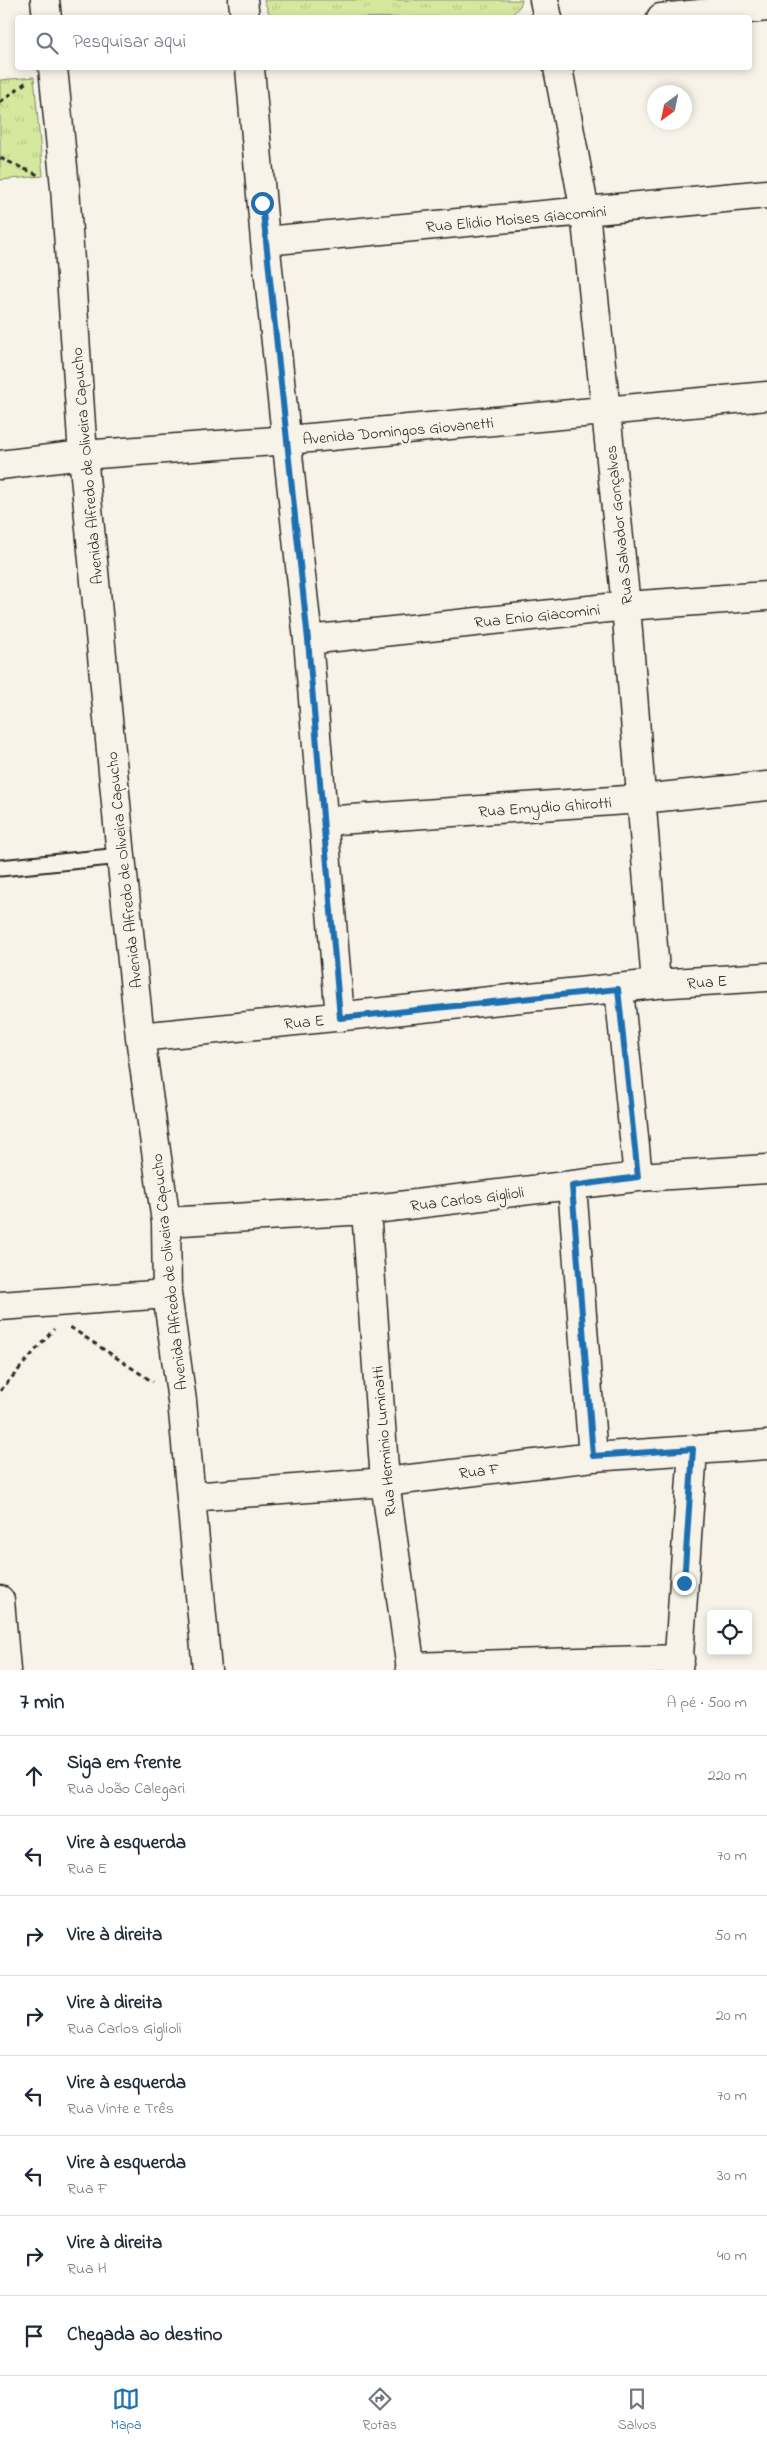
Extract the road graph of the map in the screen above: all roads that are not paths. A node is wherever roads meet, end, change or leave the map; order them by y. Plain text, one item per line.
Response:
1 (45, 0) edge
2 (243, 0) edge
3 (544, 0) edge
4 (767, 8) edge
5 (47, 15) edge
6 (245, 15) edge
7 (547, 15) edge
8 (694, 15) edge
9 (250, 70) edge
10 (558, 70) edge
11 (42, 73) edge
12 (767, 194) edge
13 (585, 212) junction
14 (265, 241) junction
15 (767, 396) edge
16 (606, 412) junction
17 (288, 440) junction
18 (83, 455) junction
19 (0, 465) edge
20 (767, 596) edge
21 (626, 606) junction
22 (308, 640) junction
23 (767, 786) edge
24 (641, 799) junction
25 (323, 821) junction
26 (121, 856) junction
27 (0, 868) edge
28 (767, 977) edge
29 (656, 984) junction
30 (618, 989) junction
31 (340, 1018) junction
32 (140, 1037) junction
33 (767, 1168) edge
34 (638, 1177) junction
35 (572, 1186) junction
36 (366, 1210) junction
37 (166, 1222) junction
38 (167, 1294) junction
39 (0, 1306) edge
40 (767, 1445) edge
41 (693, 1449) junction
42 (593, 1456) junction
43 (384, 1482) junction
44 (191, 1497) junction
45 (0, 1600) edge
46 (1, 1635) edge
47 (679, 1664) edge
48 (411, 1668) edge
49 (6, 1670) edge
50 (207, 1670) edge

1 - 5 street
2 - 6 street
3 - 7 street
4 - 8 street
9 - 14 street
10 - 13 street, Rua Salvador Gonçalves
11 - 18 street, Avenida Alfredo de Oliveira Capucho
12 - 13 street, Rua Elidio Moises Giacomini
13 - 14 street, Rua Elidio Moises Giacomini
13 - 16 street, Rua Salvador Gonçalves
14 - 17 street
15 - 16 street, Avenida Domingos Giovanetti
16 - 17 street, Avenida Domingos Giovanetti
16 - 21 street, Rua Salvador Gonçalves
17 - 18 street, Avenida Domingos Giovanetti
17 - 22 street
18 - 19 street, Avenida Domingos Giovanetti
18 - 26 street, Avenida Alfredo de Oliveira Capucho
20 - 21 street, Rua Enio Giacomini
21 - 22 street, Rua Enio Giacomini
21 - 24 street, Rua Salvador Gonçalves
22 - 25 street
23 - 24 street, Rua Emydio Ghirotti
24 - 25 street, Rua Emydio Ghirotti
24 - 29 street, Rua Salvador Gonçalves
25 - 31 street
26 - 27 lane
26 - 32 street, Avenida Alfredo de Oliveira Capucho
28 - 29 street, Rua E
29 - 30 street, Rua E
30 - 31 street, Rua E
30 - 34 street
31 - 32 street, Rua E
32 - 37 street, Avenida Alfredo de Oliveira Capucho
33 - 34 street, Rua Carlos Giglioli
34 - 35 street, Rua Carlos Giglioli
35 - 36 street, Rua Carlos Giglioli
35 - 42 street
36 - 37 street, Rua Carlos Giglioli
36 - 43 street, Rua Herminio Luminatti
37 - 38 street, Avenida Alfredo de Oliveira Capucho
38 - 39 street
38 - 44 street, Avenida Alfredo de Oliveira Capucho
40 - 41 street, Rua F
41 - 42 street, Rua F
41 - 47 street
42 - 43 street, Rua F
43 - 44 street, Rua F
43 - 48 street, Rua Herminio Luminatti
44 - 50 street, Avenida Alfredo de Oliveira Capucho
45 - 46 street
46 - 49 street
47 - 48 street

